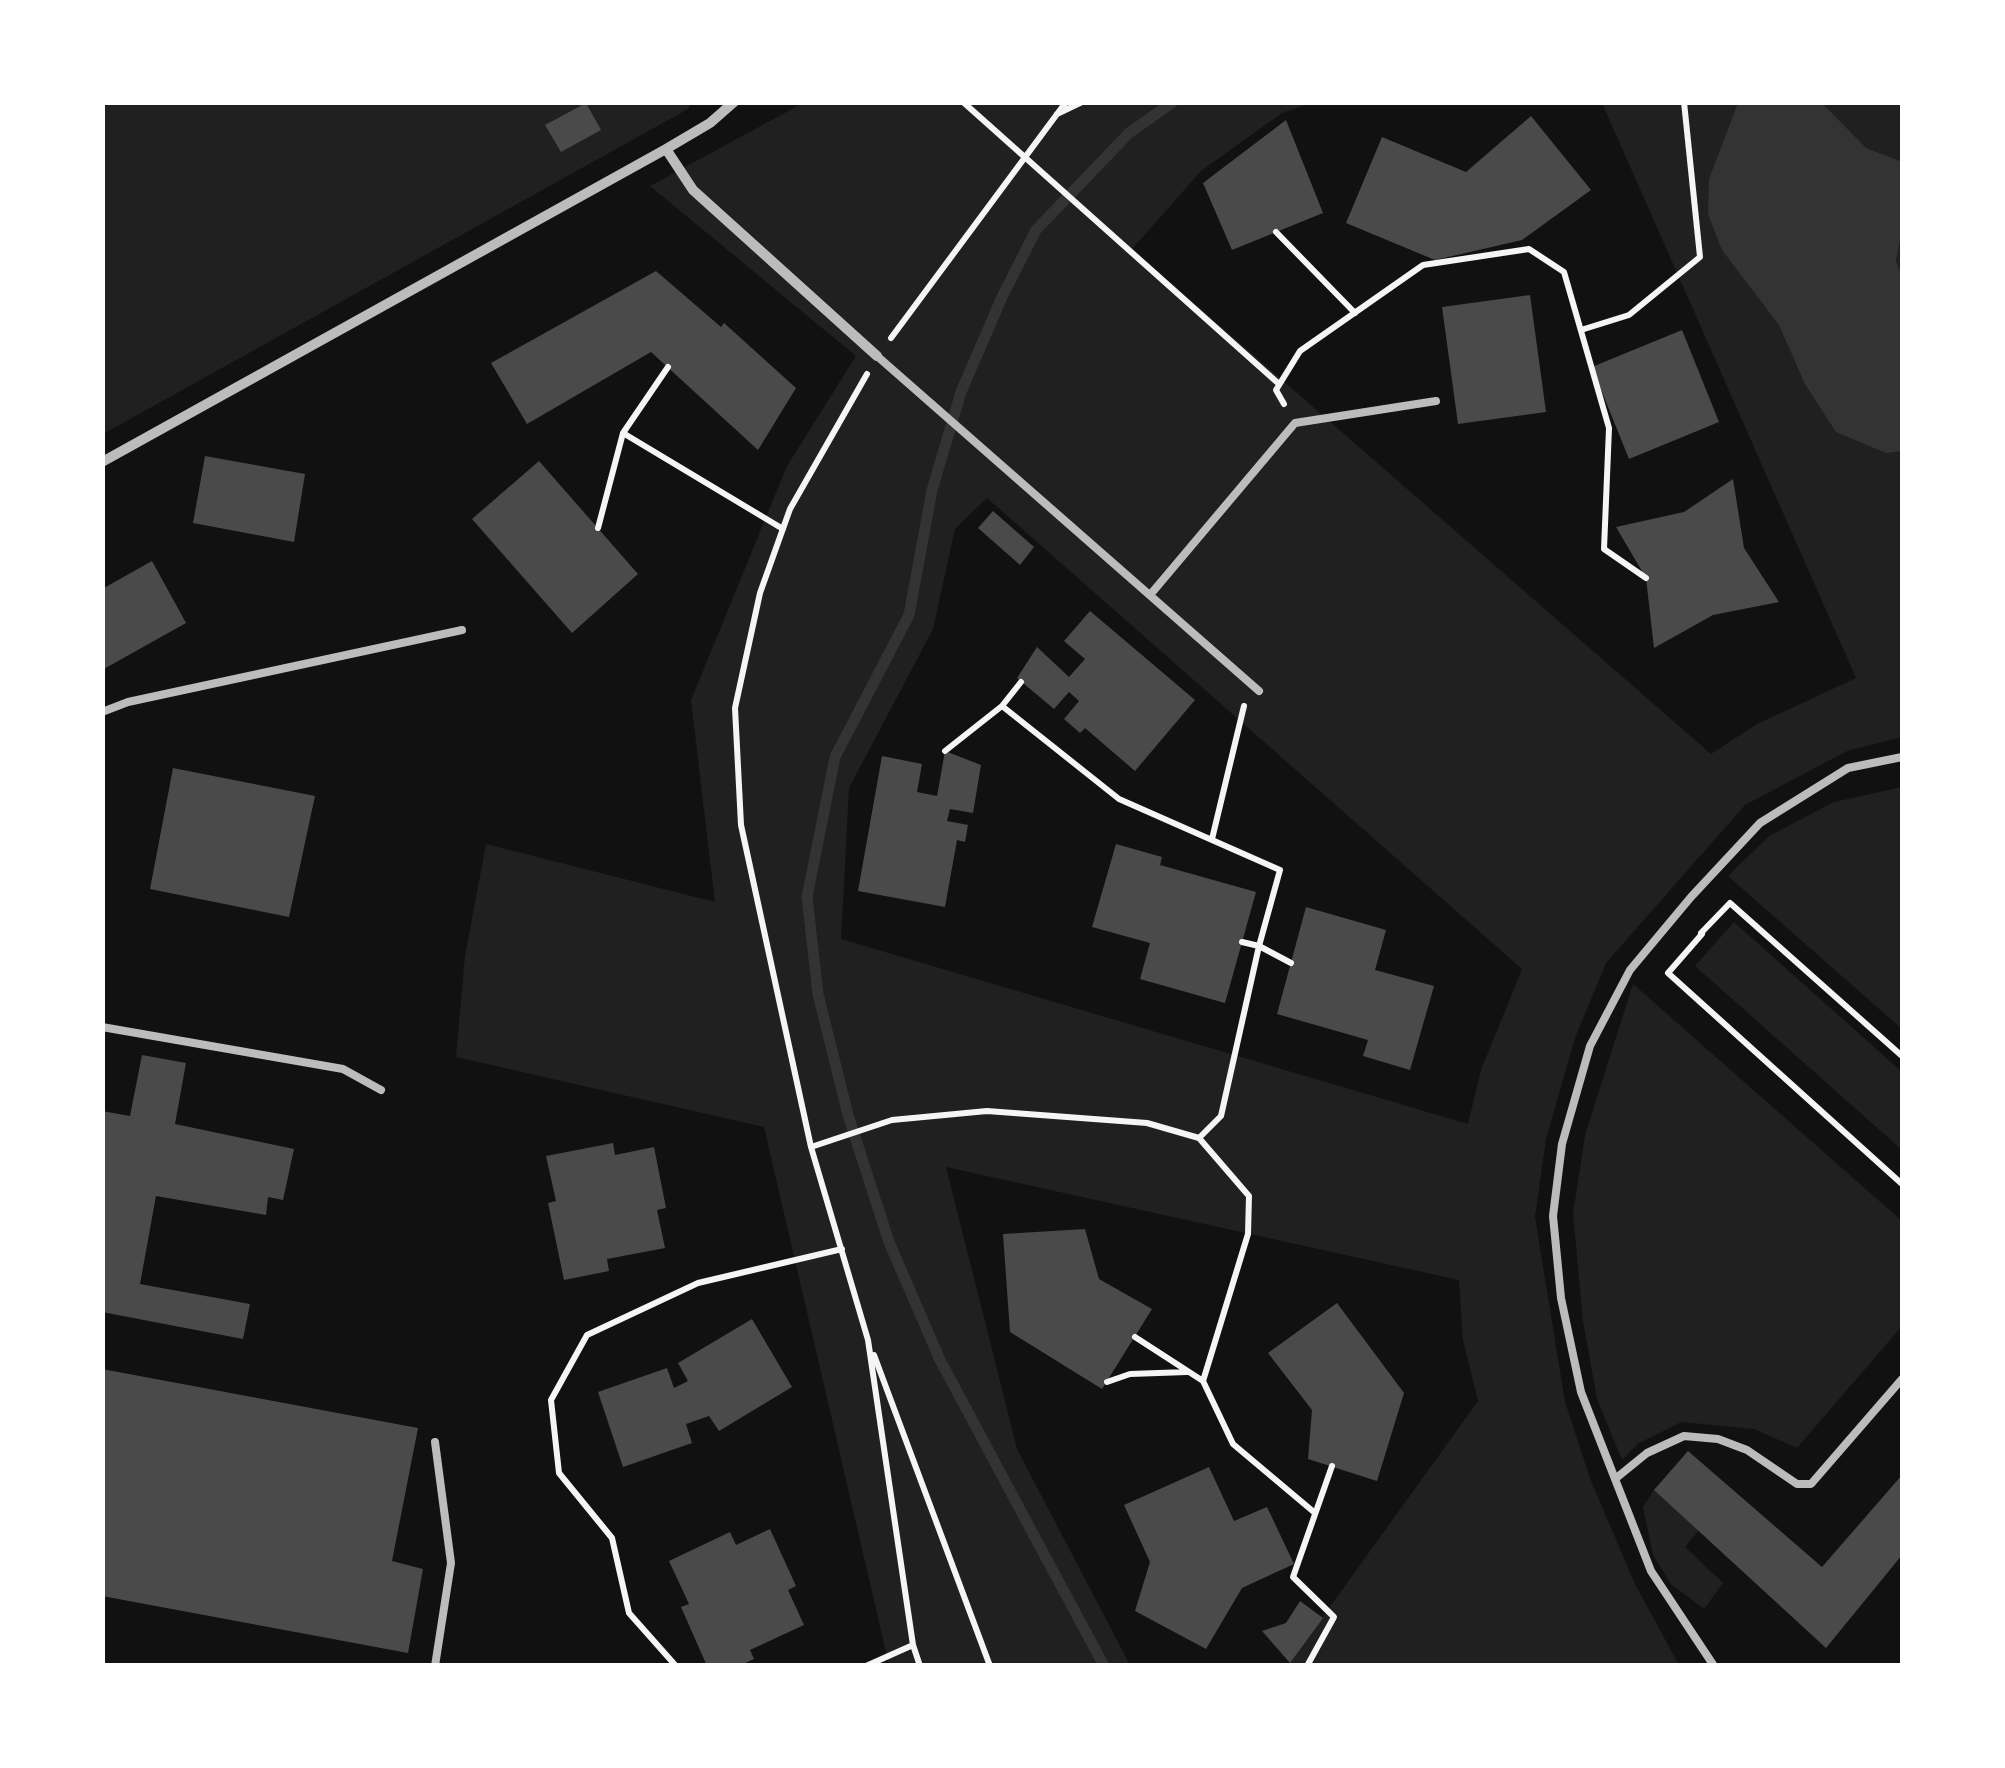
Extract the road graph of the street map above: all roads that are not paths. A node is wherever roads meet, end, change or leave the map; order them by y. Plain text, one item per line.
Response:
1 (734, 102) edge
2 (666, 149) junction
3 (877, 356) joint
4 (1436, 401) dead end
5 (102, 462) edge
6 (1150, 595) junction
7 (462, 630) dead end
8 (1258, 691) road end
9 (102, 712) edge
10 (1902, 756) edge
11 (102, 1027) edge
12 (380, 1090) dead end
13 (1902, 1379) edge
14 (435, 1442) dead end
15 (1615, 1479) junction
16 (436, 1666) edge
17 (1714, 1666) edge

1 - 2 street
2 - 3 street
2 - 5 street
3 - 6 lane
4 - 6 lane
6 - 8 lane
7 - 9 lane
10 - 15 lane
11 - 12 lane
13 - 15 lane
14 - 16 lane
15 - 17 lane

